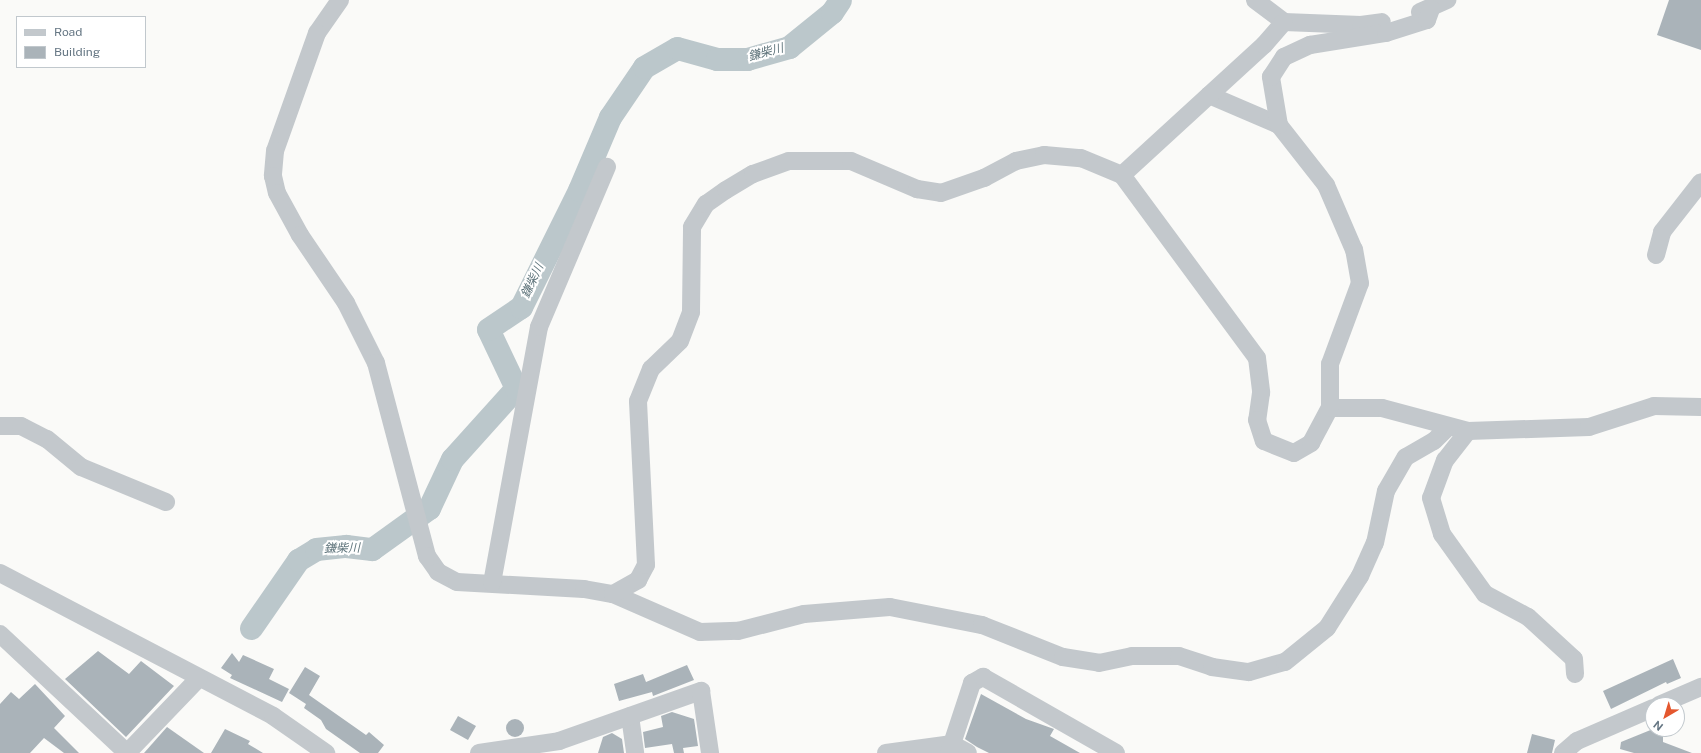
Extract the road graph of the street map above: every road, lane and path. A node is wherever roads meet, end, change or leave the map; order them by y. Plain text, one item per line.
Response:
1 (340, 0) edge
2 (1256, 0) edge
3 (1447, 0) edge
4 (1431, 9) junction
5 (1284, 22) junction
6 (1209, 95) junction
7 (1279, 125) junction
8 (607, 167) dead end
9 (1122, 175) junction
10 (1701, 182) edge
11 (1656, 255) dead end
12 (1701, 407) edge
13 (1330, 408) junction
14 (0, 426) edge
15 (1447, 428) junction
16 (1468, 431) junction
17 (166, 502) dead end
18 (2, 578) edge
19 (492, 583) junction
20 (613, 594) junction
21 (0, 634) edge
22 (1575, 674) dead end
23 (199, 678) junction
24 (1701, 687) edge
25 (1678, 697) edge
26 (1645, 711) edge
27 (630, 716) junction
28 (560, 747) edge
29 (950, 749) edge
30 (480, 752) edge
31 (127, 753) edge
32 (326, 753) edge
33 (635, 753) edge
34 (710, 753) edge
35 (886, 753) edge
36 (968, 753) edge
37 (1116, 753) edge
38 (1562, 753) edge

1 - 19 street
2 - 5 street
3 - 4 street
4 - 5 street
4 - 7 street
5 - 6 street
6 - 7 street
6 - 9 street
7 - 13 street
8 - 19 street
9 - 13 street
9 - 20 street
10 - 11 street
12 - 16 street
13 - 15 street
14 - 17 street
15 - 16 street
15 - 20 street
16 - 22 street
18 - 23 street
19 - 20 street
21 - 31 street
23 - 31 street
23 - 32 street
24 - 25 street
26 - 38 street
27 - 28 street
27 - 33 street
27 - 34 street
28 - 30 street
29 - 35 street
29 - 36 street
29 - 37 street

